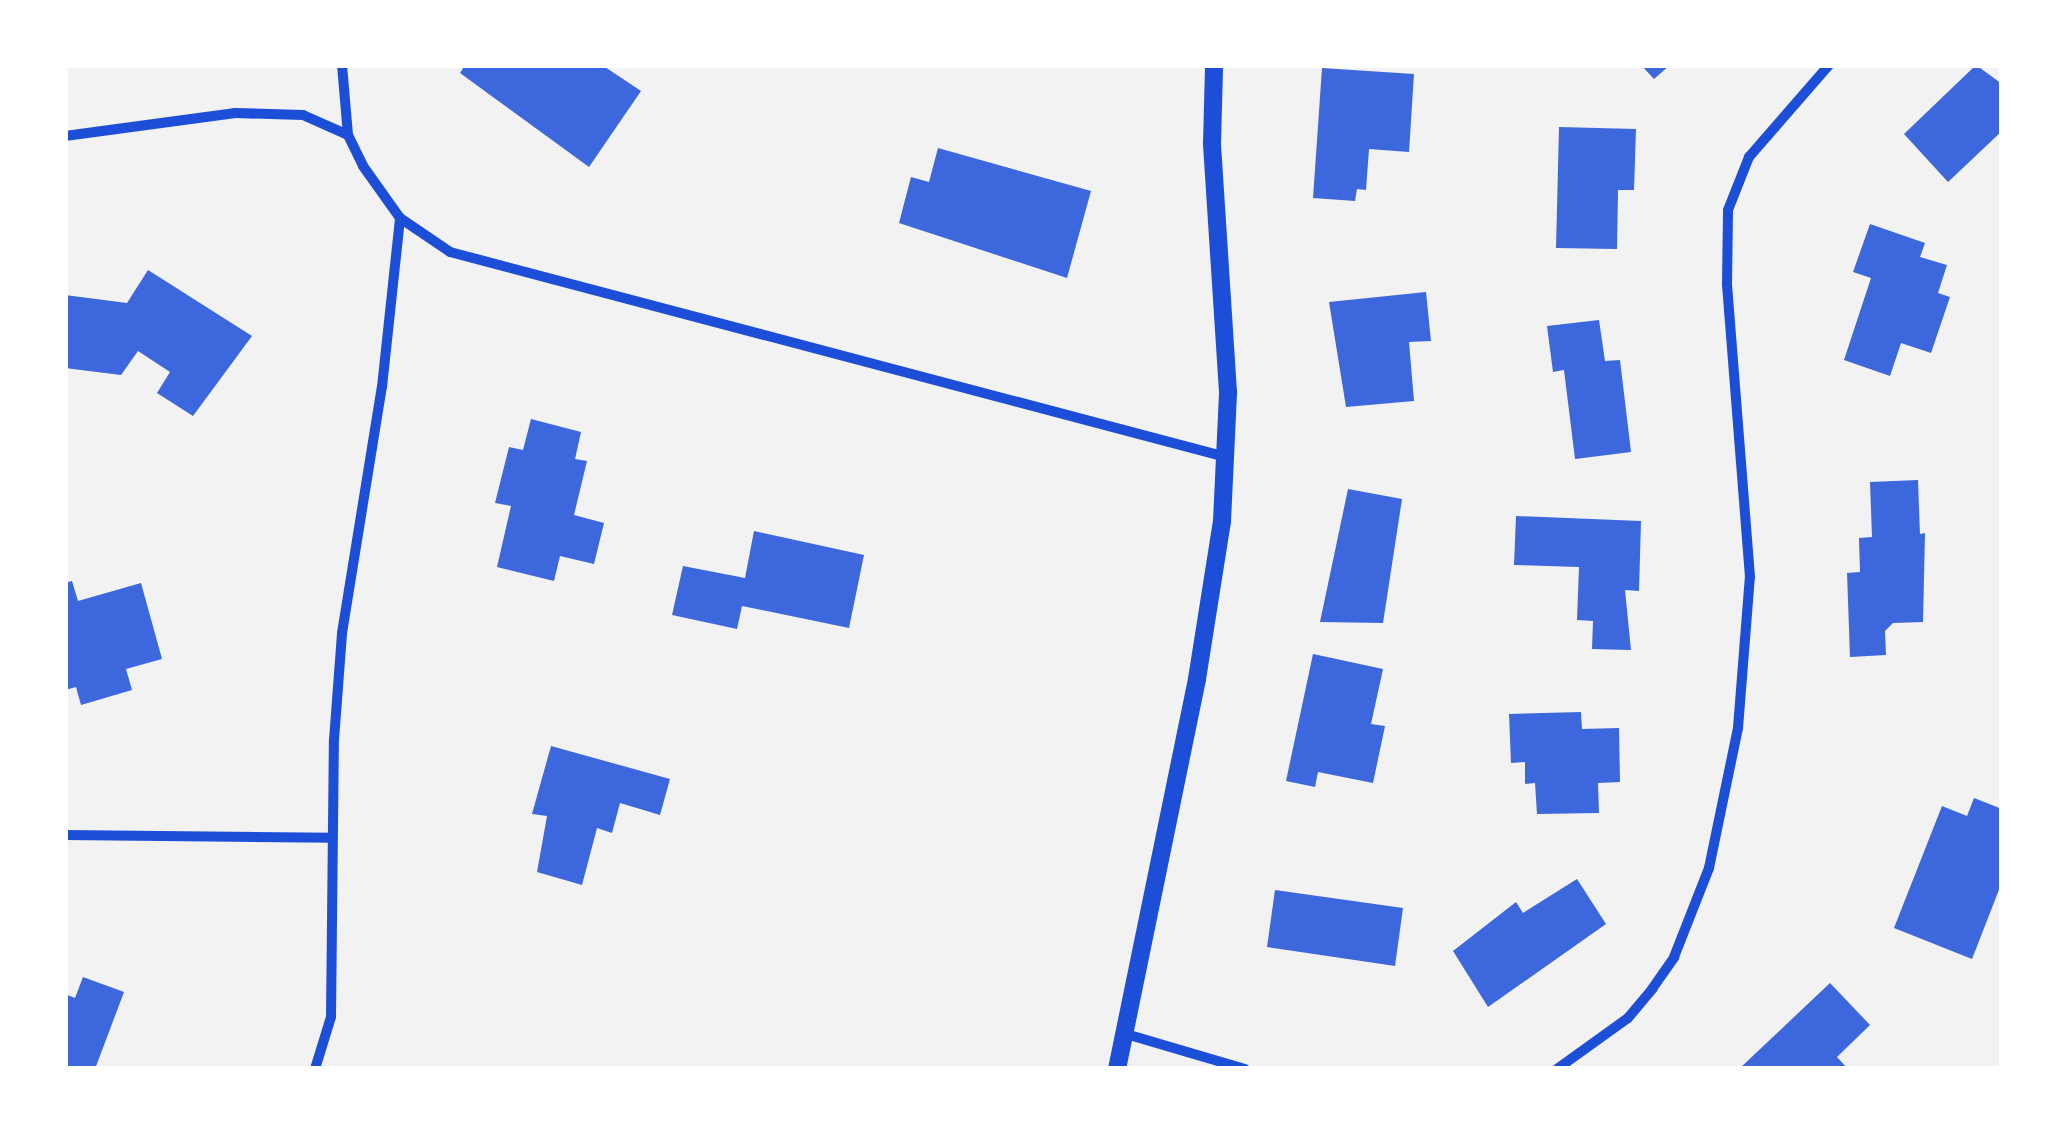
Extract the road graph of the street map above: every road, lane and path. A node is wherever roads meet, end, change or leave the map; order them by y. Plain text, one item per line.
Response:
1 (342, 65) edge
2 (1214, 65) edge
3 (1829, 65) edge
4 (348, 135) junction
5 (65, 136) edge
6 (400, 218) junction
7 (1226, 458) junction
8 (65, 836) edge
9 (332, 838) junction
10 (1126, 1034) junction
11 (315, 1069) edge
12 (1117, 1069) edge
13 (1245, 1069) edge
14 (1557, 1069) edge

1 - 4 street
2 - 7 street
3 - 14 street
4 - 5 street
4 - 6 street
6 - 7 street
6 - 9 street
7 - 10 street
8 - 9 street
9 - 11 street
10 - 12 street
10 - 13 street

